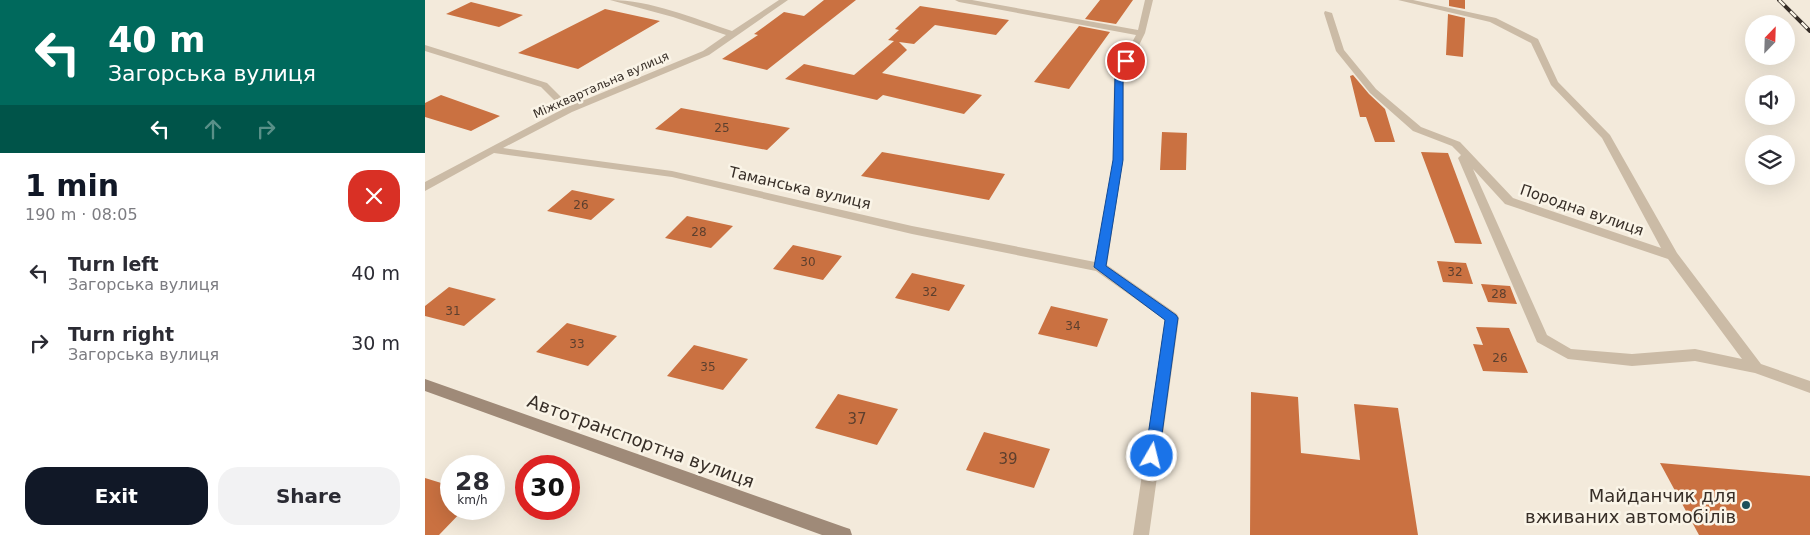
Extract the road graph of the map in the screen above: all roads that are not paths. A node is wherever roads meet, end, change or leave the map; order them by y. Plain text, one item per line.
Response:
1 (614, 0) edge
2 (959, 0) edge
3 (1149, 0) edge
4 (1402, 0) edge
5 (776, 2) edge
6 (1328, 14) dead end
7 (1141, 33) junction
8 (734, 34) junction
9 (425, 48) edge
10 (569, 110) junction
11 (1456, 144) junction
12 (492, 150) junction
13 (425, 187) edge
14 (1672, 256) junction
15 (1100, 267) junction
16 (1756, 368) junction
17 (425, 385) edge
18 (1810, 387) edge
19 (844, 535) edge
20 (1141, 535) edge

1 - 8 street
2 - 7 street
3 - 7 street
4 - 14 street, Породна вулиця
5 - 8 street, Міжквартальна вулиця
6 - 11 street, Породна вулиця
7 - 15 street
8 - 10 street, Міжквартальна вулиця
9 - 10 street
10 - 12 street, Міжквартальна вулиця
11 - 14 street, Породна вулиця
11 - 16 street
12 - 13 street, Міжквартальна вулиця
12 - 15 street, Таманська вулиця
14 - 16 street, Породна вулиця
15 - 20 street
16 - 18 street
17 - 19 main road, Автотранспортна вулиця

